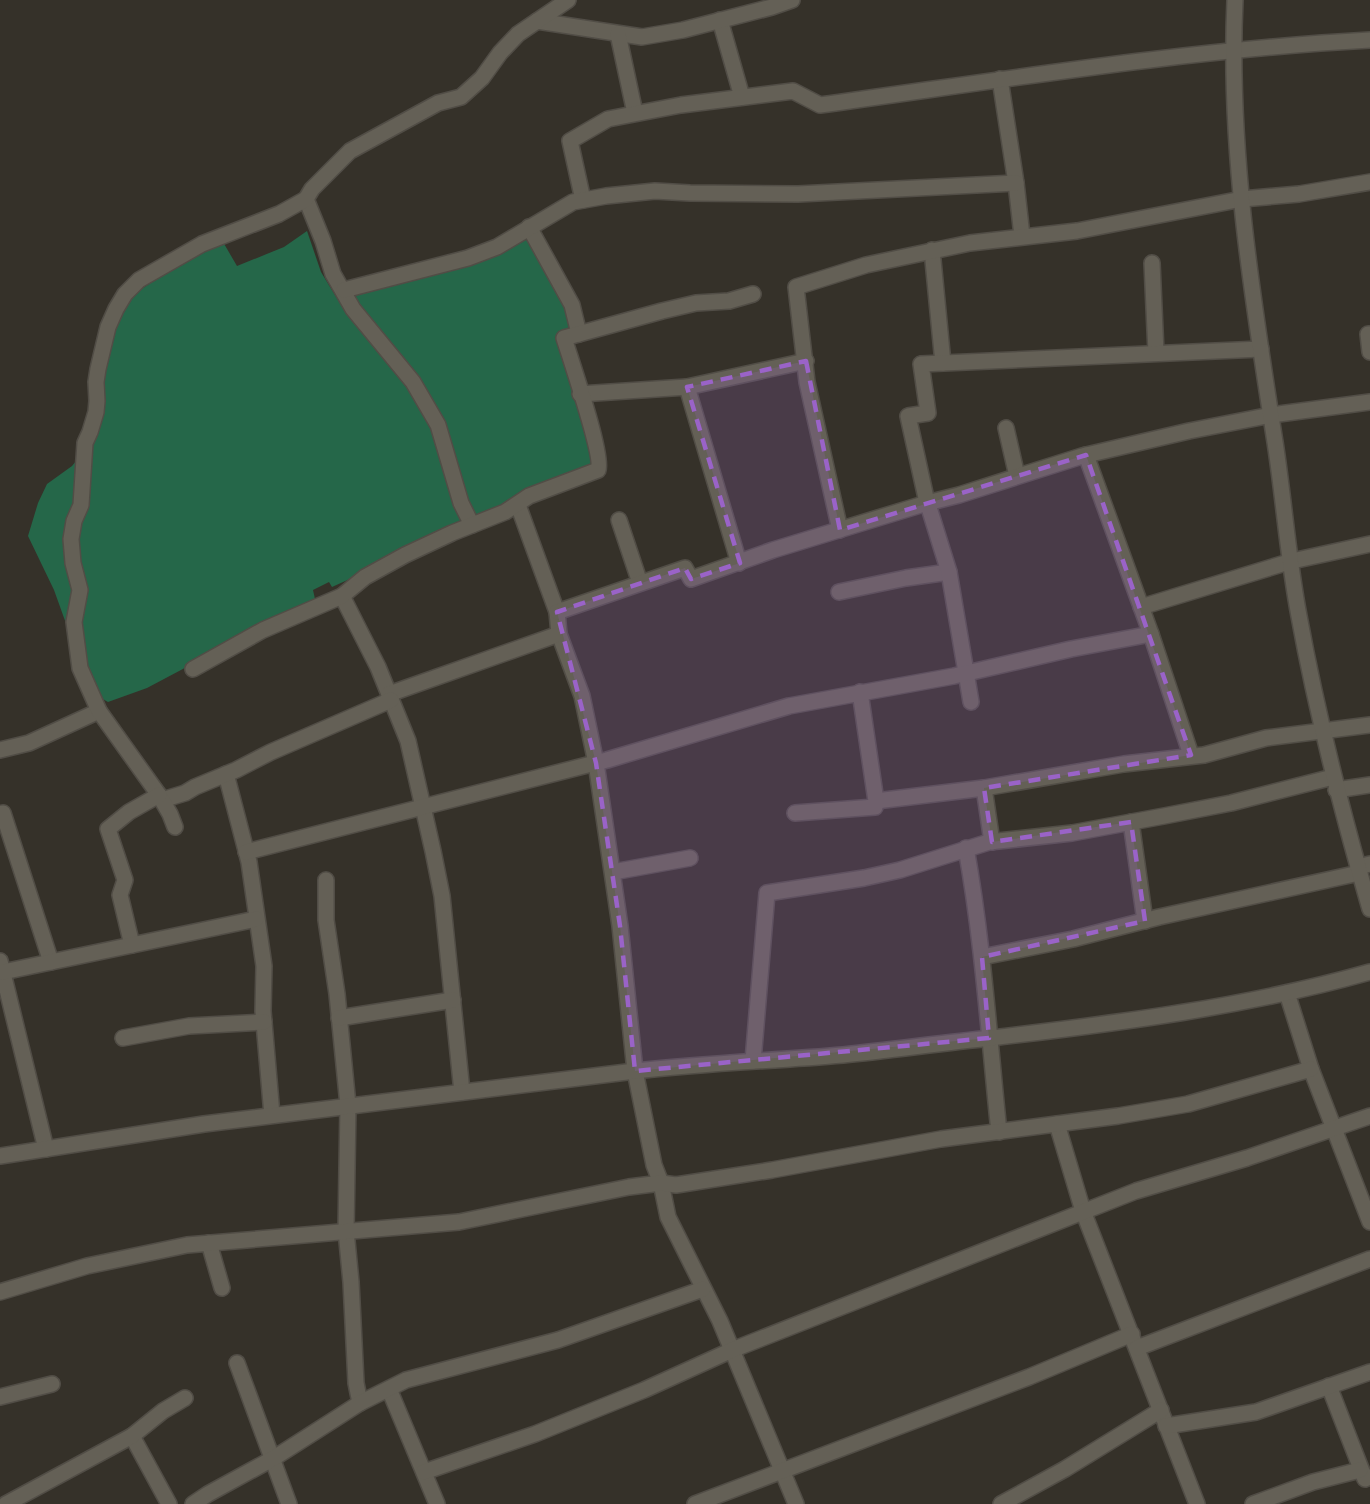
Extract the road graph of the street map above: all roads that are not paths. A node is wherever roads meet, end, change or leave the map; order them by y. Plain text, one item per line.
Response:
1 (568, 0) edge
2 (792, 0) edge
3 (1235, 0) edge
4 (720, 20) junction
5 (537, 21) junction
6 (618, 34) junction
7 (1370, 40) edge
8 (1234, 50) junction
9 (1000, 79) junction
10 (742, 97) junction
11 (635, 113) junction
12 (1370, 182) edge
13 (1016, 183) junction
14 (306, 199) junction
15 (1242, 199) junction
16 (583, 200) junction
17 (529, 227) junction
18 (1022, 236) junction
19 (932, 250) junction
20 (1152, 263) dead end
21 (344, 290) junction
22 (753, 294) dead end
23 (579, 334) junction
24 (1370, 334) edge
25 (1261, 349) junction
26 (1370, 352) edge
27 (1156, 353) junction
28 (806, 361) junction
29 (943, 363) junction
30 (687, 387) junction
31 (580, 394) junction
32 (1370, 402) edge
33 (1270, 415) junction
34 (1006, 428) dead end
35 (1086, 455) junction
36 (1017, 476) junction
37 (927, 502) junction
38 (518, 505) junction
39 (619, 520) dead end
40 (472, 525) junction
41 (840, 530) junction
42 (1370, 544) edge
43 (1292, 561) junction
44 (740, 563) junction
45 (949, 572) junction
46 (640, 583) junction
47 (839, 592) dead end
48 (342, 596) junction
49 (1141, 607) junction
50 (557, 612) junction
51 (559, 634) junction
52 (1151, 634) junction
53 (193, 669) dead end
54 (966, 673) junction
55 (860, 692) junction
56 (390, 697) junction
57 (971, 702) dead end
58 (99, 711) junction
59 (1370, 725) edge
60 (1323, 731) junction
61 (0, 750) edge
62 (1191, 755) junction
63 (596, 763) junction
64 (226, 774) junction
65 (1335, 783) junction
66 (1370, 785) edge
67 (984, 788) junction
68 (160, 798) junction
69 (876, 801) junction
70 (423, 808) junction
71 (3, 813) dead end
72 (795, 813) dead end
73 (1131, 822) junction
74 (175, 827) dead end
75 (992, 842) junction
76 (966, 848) junction
77 (246, 852) junction
78 (690, 858) dead end
79 (1362, 868) edge
80 (613, 872) junction
81 (326, 880) dead end
82 (1370, 909) edge
83 (256, 919) junction
84 (1145, 921) junction
85 (132, 945) junction
86 (982, 957) junction
87 (51, 962) junction
88 (1, 966) edge
89 (1370, 972) edge
90 (1287, 993) junction
91 (453, 1000) junction
92 (339, 1018) junction
93 (264, 1022) junction
94 (123, 1038) dead end
95 (990, 1038) junction
96 (753, 1061) junction
97 (1311, 1069) junction
98 (635, 1071) junction
99 (462, 1092) junction
100 (348, 1106) junction
101 (272, 1115) junction
102 (1370, 1116) edge
103 (1057, 1124) junction
104 (1333, 1129) junction
105 (999, 1132) junction
106 (46, 1149) junction
107 (0, 1156) edge
108 (661, 1183) junction
109 (1083, 1211) junction
110 (1370, 1222) edge
111 (346, 1231) junction
112 (209, 1243) junction
113 (1370, 1260) edge
114 (222, 1288) dead end
115 (703, 1289) junction
116 (0, 1292) edge
117 (1135, 1341) junction
118 (732, 1350) junction
119 (237, 1363) dead end
120 (1370, 1372) edge
121 (52, 1384) dead end
122 (1329, 1386) junction
123 (388, 1389) junction
124 (0, 1397) edge
125 (185, 1398) dead end
126 (360, 1403) junction
127 (1161, 1410) junction
128 (1166, 1426) junction
129 (132, 1436) junction
130 (271, 1460) junction
131 (782, 1471) junction
132 (424, 1472) junction
133 (1365, 1473) edge
134 (6, 1504) edge
135 (169, 1504) edge
136 (193, 1504) edge
137 (289, 1504) edge
138 (437, 1504) edge
139 (695, 1504) edge
140 (796, 1504) edge
141 (1003, 1504) edge
142 (1197, 1504) edge
143 (1253, 1504) edge

1 - 5 street
2 - 4 street
3 - 8 street
4 - 6 street
4 - 10 street
5 - 6 street
5 - 14 street
6 - 11 street
7 - 8 street
8 - 9 street
8 - 15 street
9 - 10 street
9 - 13 street
10 - 11 street
11 - 16 street
12 - 15 street
13 - 16 street
13 - 18 street
14 - 21 street
14 - 58 street
15 - 18 street
15 - 25 street
16 - 17 street
17 - 21 street
17 - 23 street
18 - 19 street
19 - 28 street
19 - 29 street
20 - 27 street
21 - 40 street
22 - 23 street
23 - 31 street
24 - 26 street
25 - 27 street
25 - 33 street
27 - 29 street
28 - 30 street
28 - 41 street
29 - 37 street
30 - 31 street
30 - 44 street
31 - 38 street
32 - 33 street
33 - 35 street
33 - 43 street
34 - 36 street
35 - 36 street
35 - 49 street
36 - 37 street
37 - 41 street
37 - 45 street
38 - 40 street
38 - 50 street
39 - 46 street
40 - 48 street
41 - 44 street
42 - 43 street
43 - 49 street
43 - 60 street
44 - 46 street
45 - 47 street
45 - 54 street
46 - 50 street
48 - 53 street
48 - 56 street
49 - 52 street
50 - 51 street
51 - 56 street
51 - 63 street
52 - 54 street
52 - 62 street
54 - 55 street
54 - 57 street
55 - 63 street
55 - 69 street
56 - 64 street
56 - 70 street
58 - 61 street
58 - 68 street
59 - 60 street
60 - 62 street
60 - 65 street
62 - 67 street
63 - 70 street
63 - 80 street
64 - 68 street
64 - 77 street
65 - 66 street
65 - 73 street
65 - 79 street
67 - 69 street
67 - 75 street
68 - 74 street
68 - 85 street
69 - 72 street
70 - 77 street
70 - 91 street
71 - 87 street
73 - 75 street
73 - 84 street
75 - 76 street
76 - 86 street
76 - 96 street
77 - 83 street
78 - 80 street
79 - 82 street
79 - 84 street
80 - 98 street
81 - 92 street
83 - 85 street
83 - 93 street
84 - 86 street
85 - 87 street
86 - 95 street
87 - 88 street
88 - 106 street
89 - 90 street
90 - 95 street
90 - 97 street
91 - 92 street
91 - 99 street
92 - 100 street
93 - 94 street
93 - 101 street
95 - 96 street
95 - 105 street
96 - 98 street
97 - 103 street
97 - 104 street
98 - 99 street
98 - 108 street
99 - 100 street
100 - 101 street
100 - 111 street
101 - 106 street
102 - 104 street
103 - 105 street
103 - 109 street
104 - 109 street
104 - 110 street
105 - 108 street
106 - 107 street
108 - 111 street
108 - 115 street
109 - 117 street
109 - 118 street
111 - 112 street
111 - 126 street
112 - 114 street
112 - 116 street
113 - 117 street
115 - 118 street
115 - 123 street
117 - 127 street
117 - 131 street
118 - 131 street
118 - 132 street
119 - 130 street
120 - 122 street
121 - 124 street
122 - 128 street
122 - 133 street
123 - 126 street
123 - 132 street
125 - 129 street
126 - 130 street
127 - 128 street
127 - 141 street
128 - 142 street
129 - 134 street
129 - 135 street
130 - 136 street
130 - 137 street
131 - 139 street
131 - 140 street
132 - 138 street
133 - 143 street

